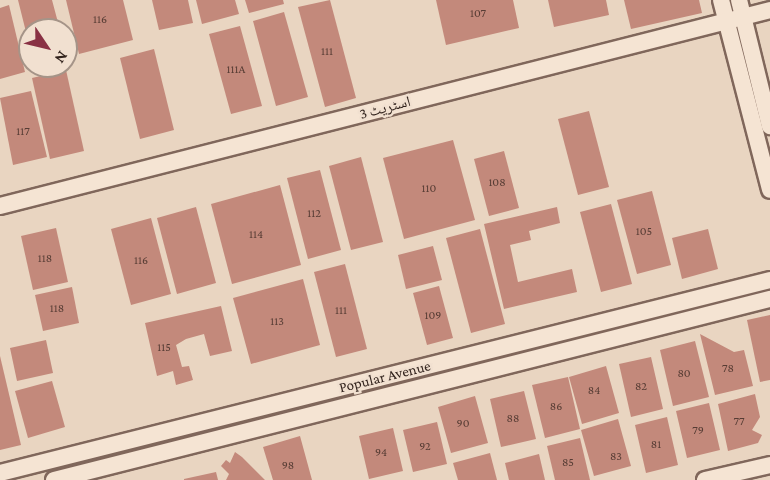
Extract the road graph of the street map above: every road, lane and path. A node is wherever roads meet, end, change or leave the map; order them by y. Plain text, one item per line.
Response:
1 (721, 0) edge
2 (770, 10) edge
3 (736, 12) edge
4 (770, 126) edge
5 (770, 190) edge
6 (0, 206) edge
7 (770, 279) edge
8 (770, 299) edge
9 (770, 465) edge
10 (0, 473) edge
11 (54, 480) edge
12 (705, 480) edge

1 - 3 street
2 - 3 street, اسٹریٹ 3
3 - 4 street
3 - 5 street
3 - 6 street, اسٹریٹ 3
7 - 10 street, Popular Avenue
8 - 11 street, Popular Avenue
9 - 12 street

